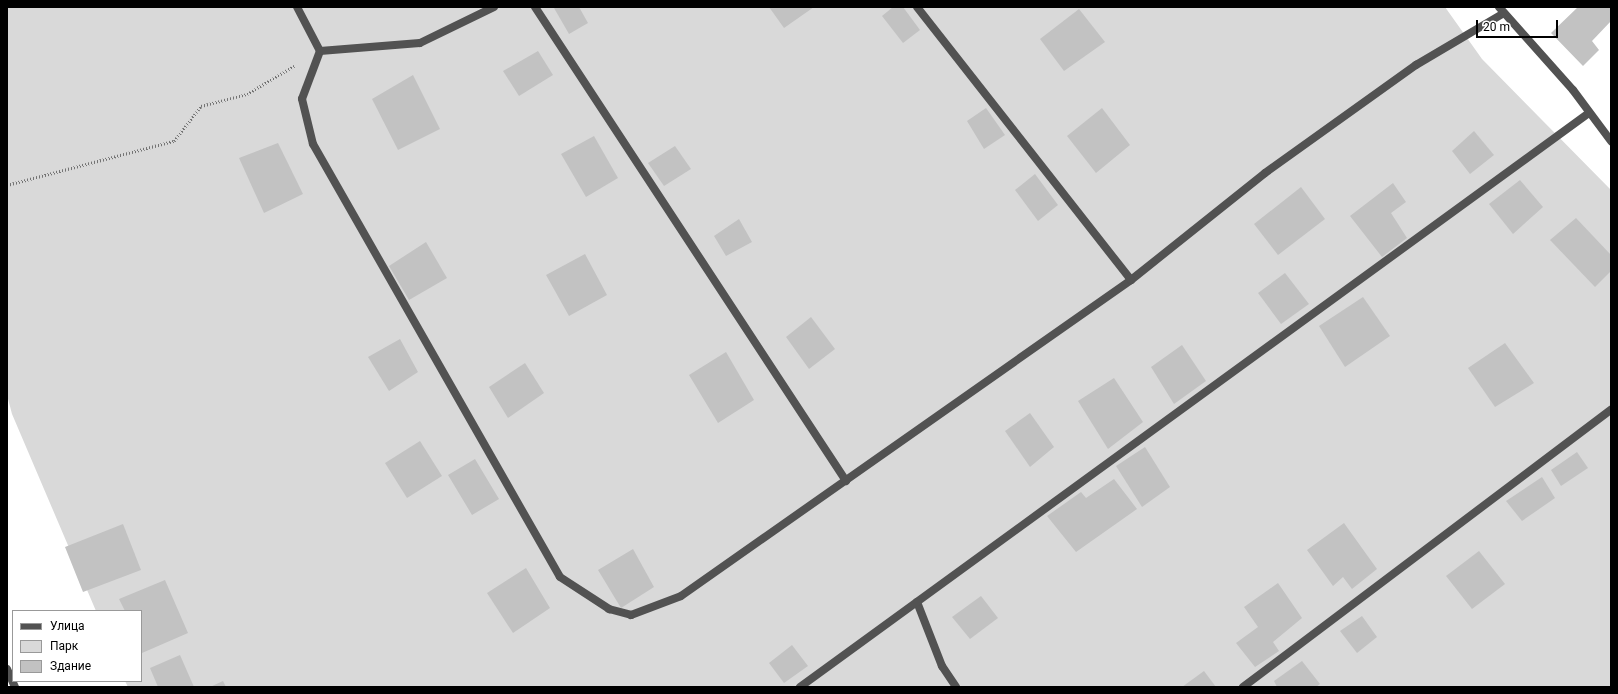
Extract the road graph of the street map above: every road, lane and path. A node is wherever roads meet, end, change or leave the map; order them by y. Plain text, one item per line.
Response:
1 (297, 7) edge
2 (494, 7) edge
3 (536, 7) edge
4 (918, 7) edge
5 (1502, 10) edge
6 (320, 50) junction
7 (1589, 113) junction
8 (1611, 141) edge
9 (7, 185) edge
10 (1131, 280) junction
11 (1611, 410) edge
12 (846, 481) junction
13 (916, 602) junction
14 (7, 669) edge
15 (12, 682) edge
16 (800, 687) edge
17 (956, 687) edge
18 (1243, 687) edge

1 - 6 street
2 - 6 street
3 - 12 street
4 - 10 street
5 - 7 street
5 - 10 street
6 - 9 path
6 - 12 street
7 - 8 street
7 - 13 street
10 - 12 street
11 - 18 street
13 - 16 street
13 - 17 street
14 - 15 street

